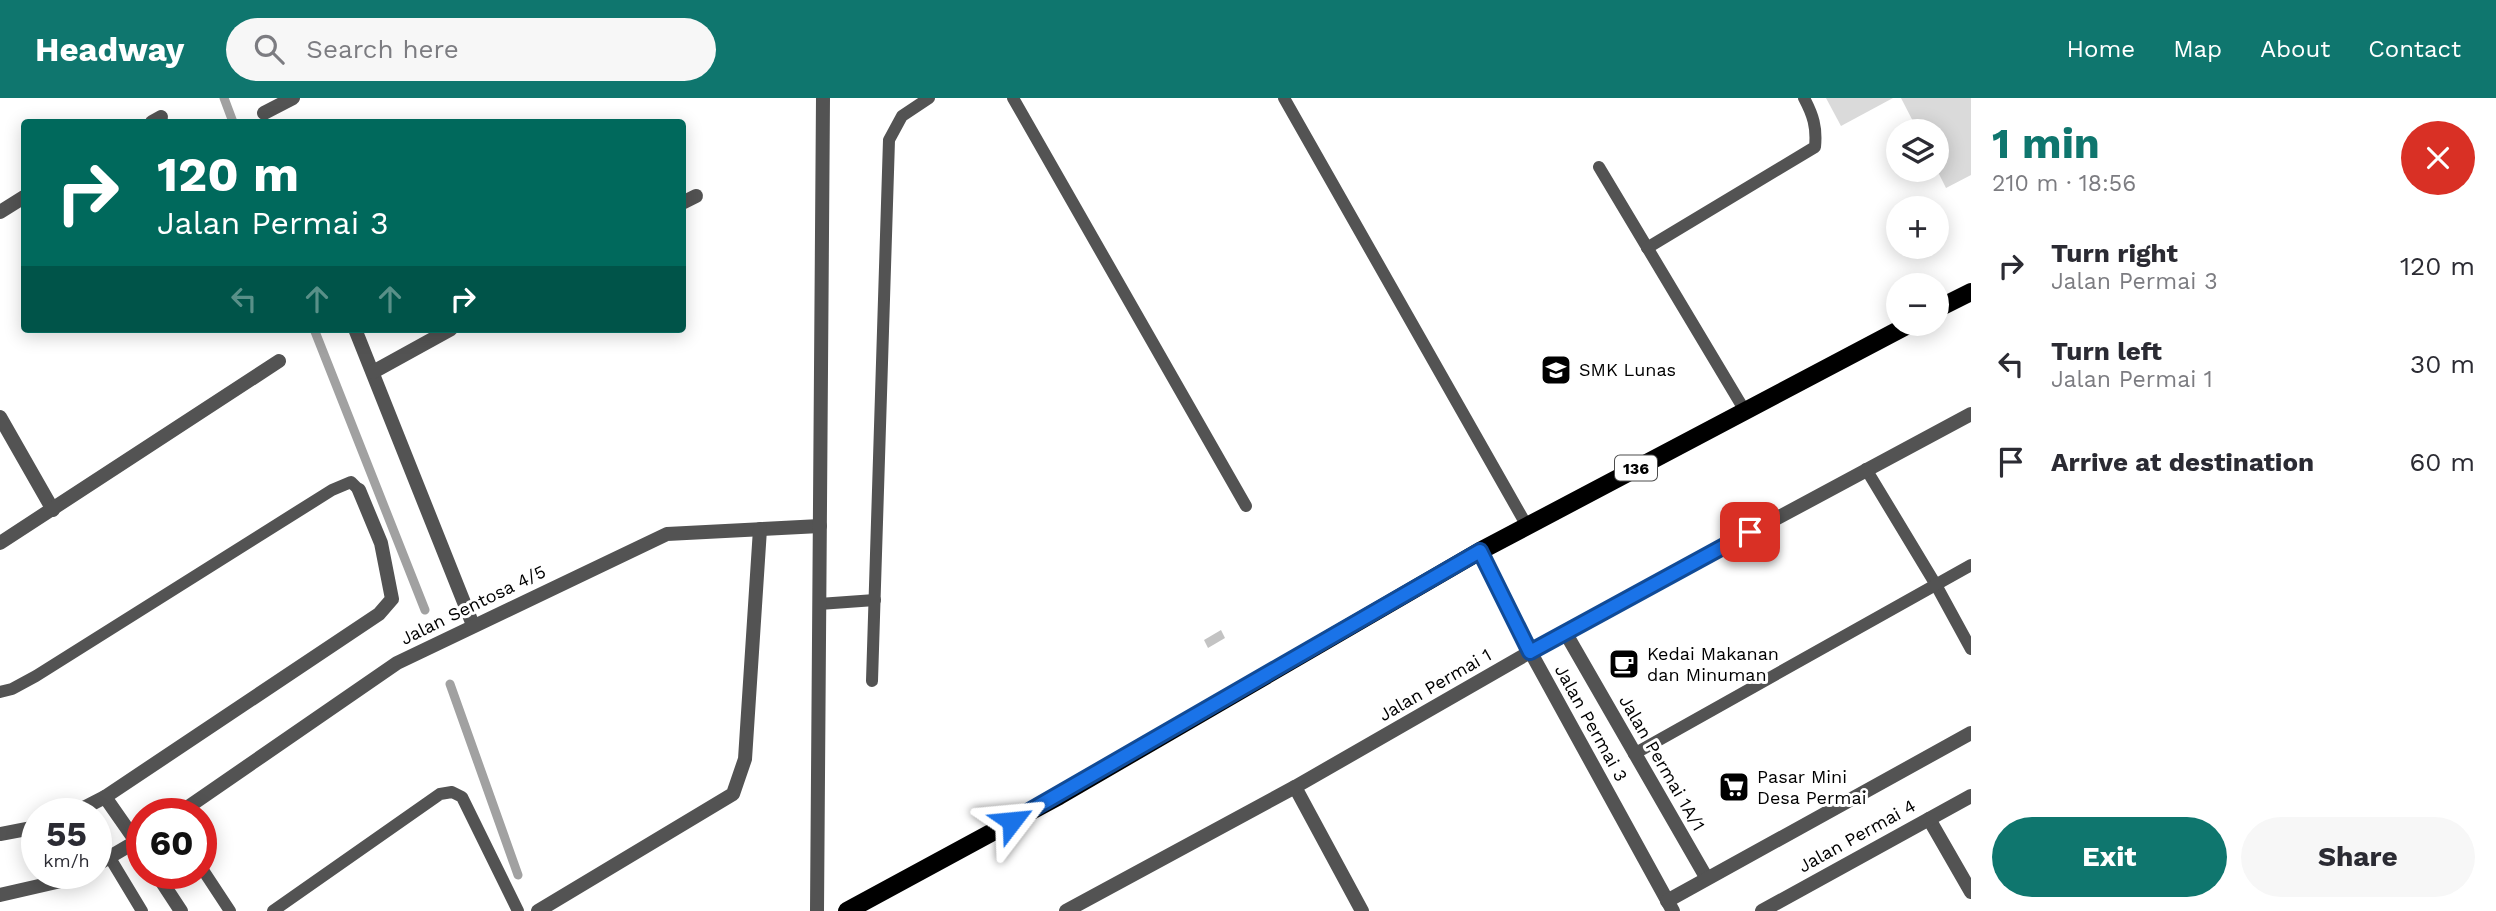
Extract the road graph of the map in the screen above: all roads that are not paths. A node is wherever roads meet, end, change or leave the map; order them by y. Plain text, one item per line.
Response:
1 (257, 98) edge
2 (293, 98) edge
3 (822, 98) edge
4 (929, 98) edge
5 (1013, 98) edge
6 (1284, 98) edge
7 (1804, 98) edge
8 (266, 118) edge
9 (1599, 167) dead end
10 (696, 196) dead end
11 (21, 199) edge
12 (686, 201) edge
13 (0, 212) edge
14 (1647, 248) junction
15 (1971, 292) edge
16 (1949, 303) edge
17 (357, 333) edge
18 (444, 333) edge
19 (1887, 336) edge
20 (279, 361) dead end
21 (373, 372) junction
22 (1745, 411) junction
23 (1971, 414) edge
24 (0, 417) edge
25 (1866, 469) junction
26 (359, 490) joint
27 (1246, 506) dead end
28 (53, 510) junction
29 (820, 526) junction
30 (1527, 526) junction
31 (760, 529) junction
32 (0, 543) edge
33 (1480, 551) junction
34 (1971, 565) edge
35 (1936, 585) junction
36 (875, 600) junction
37 (819, 604) junction
38 (473, 625) junction
39 (1565, 632) junction
40 (1971, 649) edge
41 (1530, 652) junction
42 (873, 681) dead end
43 (0, 692) edge
44 (1971, 733) edge
45 (1634, 754) junction
46 (1295, 787) junction
47 (1971, 796) edge
48 (105, 797) joint
49 (201, 798) edge
50 (1929, 819) junction
51 (126, 825) edge
52 (21, 830) edge
53 (0, 834) edge
54 (112, 861) edge
55 (1706, 877) junction
56 (26, 889) edge
57 (167, 889) edge
58 (216, 889) edge
59 (1971, 892) edge
60 (0, 895) edge
61 (1670, 906) edge
62 (142, 911) edge
63 (181, 911) edge
64 (230, 911) edge
65 (273, 911) edge
66 (518, 911) edge
67 (538, 911) edge
68 (817, 911) edge
69 (848, 911) edge
70 (1066, 911) edge
71 (1362, 911) edge
72 (1762, 911) edge

1 - 8 street
2 - 8 street
3 - 29 street
4 - 36 lane
5 - 27 lane
6 - 30 lane
7 - 14 lane
9 - 14 lane
10 - 12 street
11 - 13 street
14 - 22 lane
15 - 16 main road
17 - 21 street
18 - 21 street
19 - 22 main road, 136
20 - 28 street
21 - 38 street
22 - 30 main road, 136
23 - 25 street, Jalan Permai 1
24 - 28 street
25 - 35 lane
25 - 39 street, Jalan Permai 1
26 - 43 lane
26 - 48 street
28 - 32 street
29 - 31 street, Jalan Sentosa 4/5
29 - 37 street
30 - 33 main road, 136
31 - 38 street, Jalan Sentosa 4/5
31 - 67 street
33 - 41 street, Jalan Permai 3
33 - 69 main road, 136
34 - 35 lane
35 - 40 lane
35 - 45 lane
36 - 37 lane
36 - 42 lane
37 - 68 street
38 - 49 street, Jalan Sentosa 4/5
39 - 41 street, Jalan Permai 1
39 - 45 street, Jalan Permai 1A/1
41 - 46 street, Jalan Permai 1
41 - 61 street, Jalan Permai 3
44 - 55 street
45 - 55 street, Jalan Permai 1A/1
46 - 70 street, Jalan Permai 1
46 - 71 street
47 - 50 street, Jalan Permai 4
48 - 51 street
50 - 59 street
50 - 72 street, Jalan Permai 4
52 - 53 street
54 - 62 lane
55 - 61 street
56 - 60 street
57 - 63 street
58 - 64 lane
65 - 66 lane

